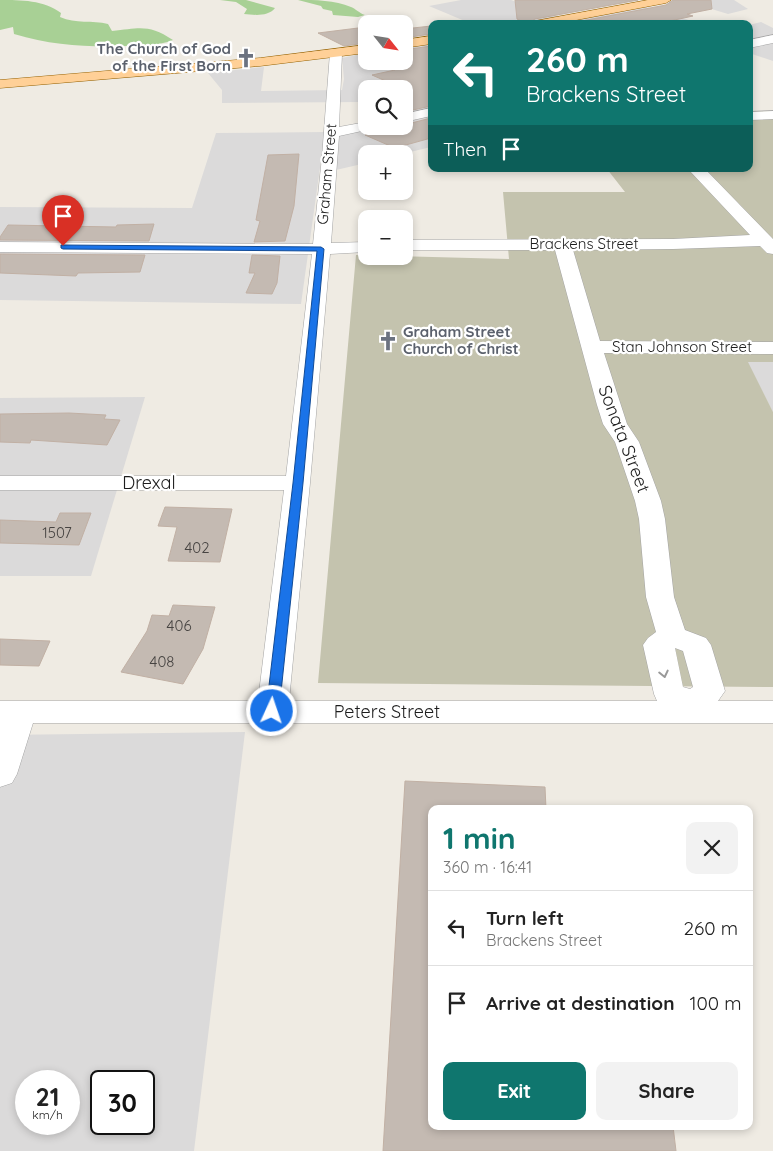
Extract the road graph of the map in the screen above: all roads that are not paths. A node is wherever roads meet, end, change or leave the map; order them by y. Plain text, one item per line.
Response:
1 (666, 0) edge
2 (557, 20) edge
3 (773, 39) edge
4 (428, 40) edge
5 (413, 43) edge
6 (753, 43) edge
7 (358, 50) edge
8 (336, 53) junction
9 (0, 84) edge
10 (428, 113) edge
11 (773, 115) edge
12 (413, 116) edge
13 (753, 116) edge
14 (358, 128) edge
15 (332, 133) junction
16 (699, 172) edge
17 (562, 244) junction
18 (413, 245) edge
19 (768, 245) edge
20 (0, 246) edge
21 (358, 247) edge
22 (321, 249) junction
23 (592, 347) junction
24 (773, 348) edge
25 (0, 483) edge
26 (298, 483) junction
27 (695, 707) junction
28 (272, 711) junction
29 (10, 712) edge
30 (773, 712) edge
31 (0, 774) edge

1 - 2 main road
3 - 6 street
4 - 5 main road
7 - 8 main road
8 - 9 main road
8 - 15 street, Graham Street
10 - 12 street
11 - 13 street
14 - 15 street
15 - 22 street, Graham Street
16 - 19 street
17 - 18 street, Brackens Street
17 - 19 street, Brackens Street
17 - 23 street, Sonata Street
20 - 22 street
21 - 22 street
22 - 26 street, Graham Street
23 - 24 street, Stan Johnson Street
23 - 27 street, Sonata Street
25 - 26 street, Drexal
26 - 28 street, Graham Street
27 - 28 street, Peters Street
27 - 30 street, Peters Street
28 - 29 street, Peters Street
29 - 31 street

